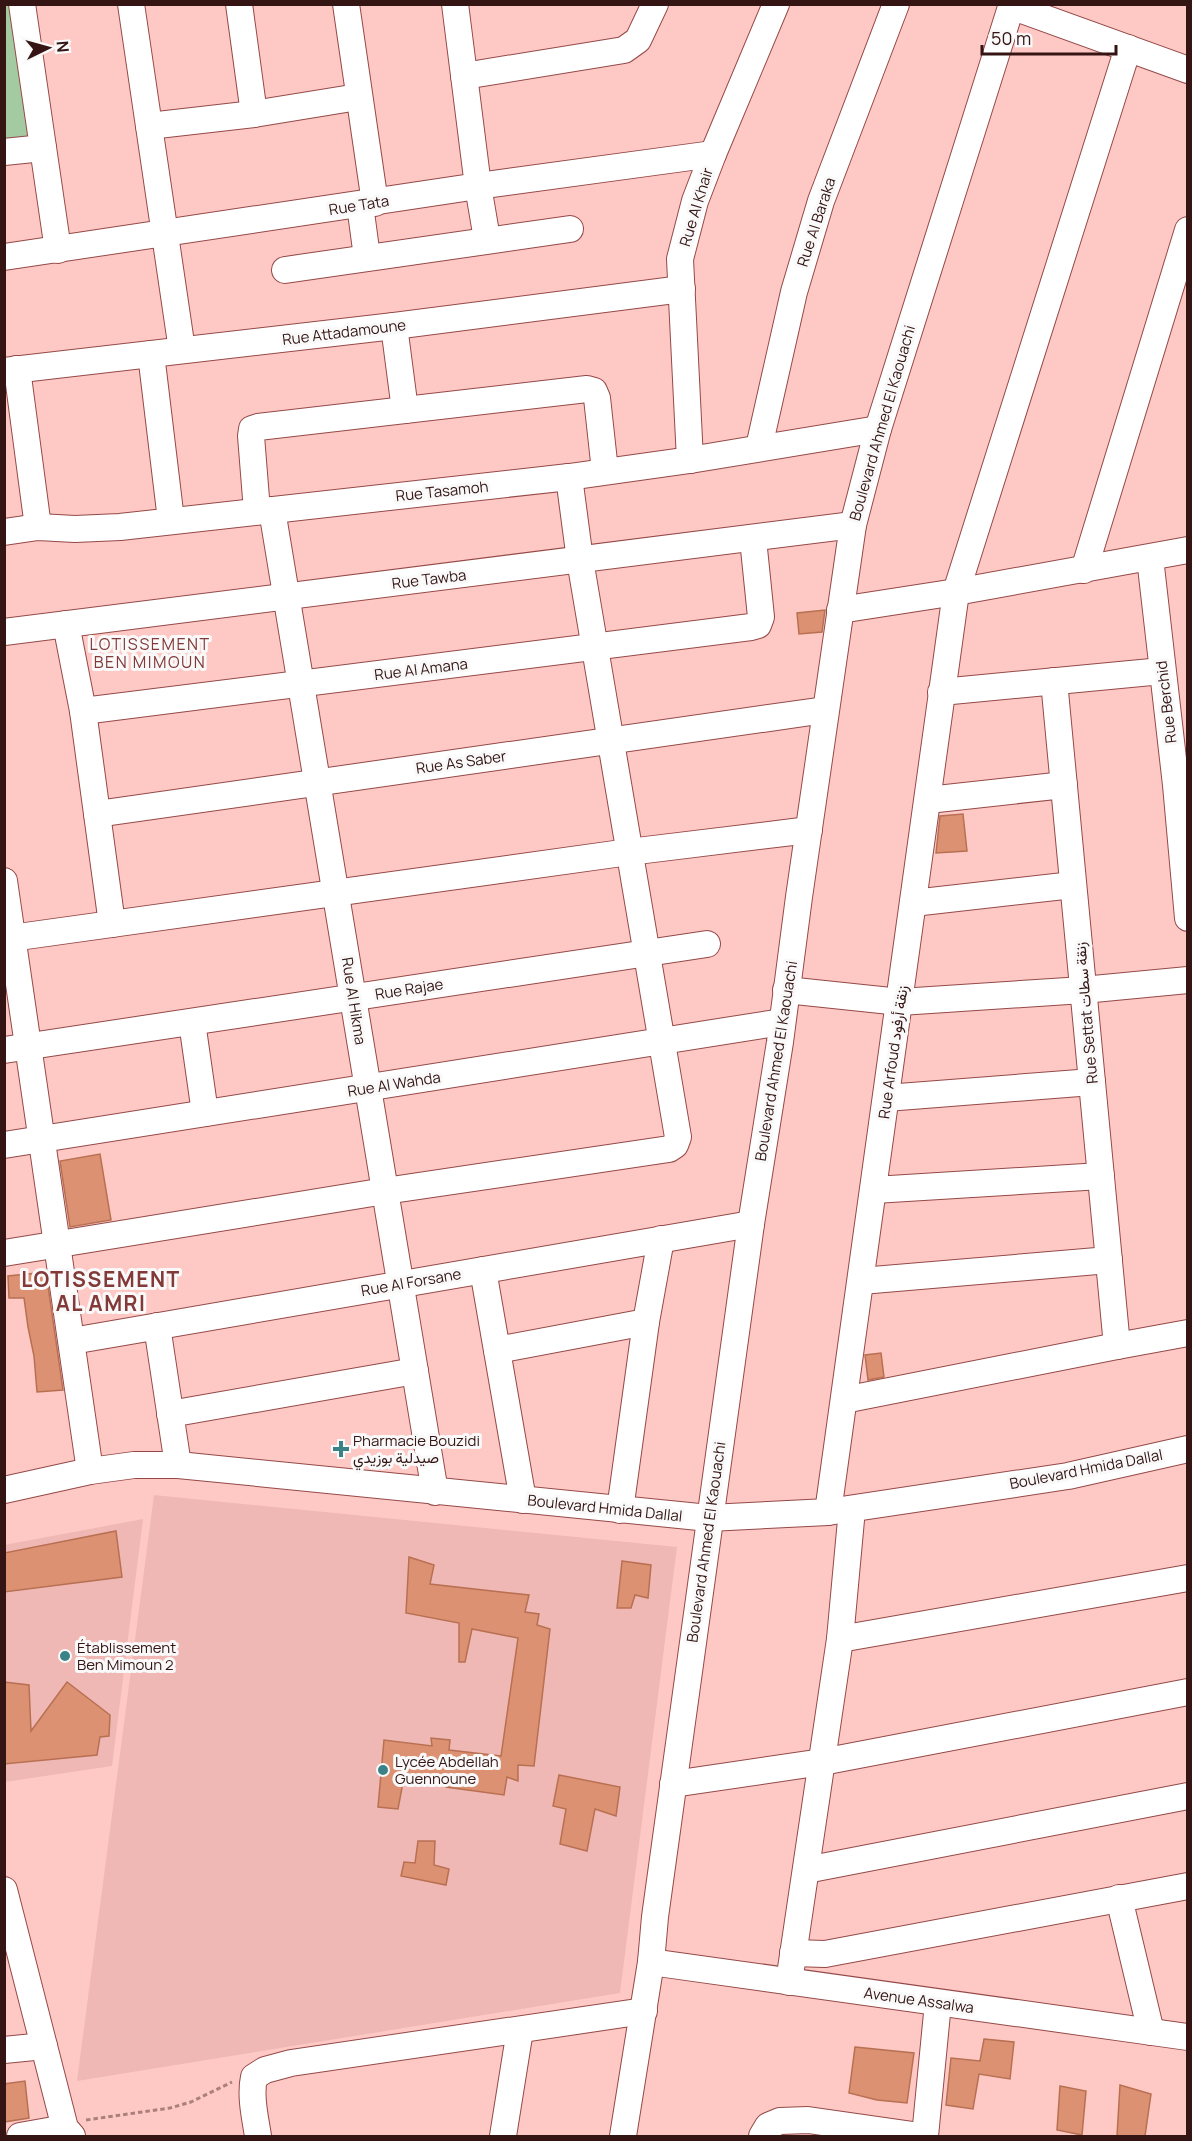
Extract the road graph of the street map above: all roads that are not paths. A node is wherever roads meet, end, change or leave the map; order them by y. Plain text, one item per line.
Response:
1 (22, 4) edge
2 (131, 4) edge
3 (239, 4) edge
4 (346, 4) edge
5 (455, 4) edge
6 (655, 4) edge
7 (776, 4) edge
8 (896, 4) edge
9 (1012, 5) edge
10 (1128, 48) junction
11 (1188, 70) edge
12 (464, 76) junction
13 (358, 97) junction
14 (254, 114) junction
15 (149, 126) junction
16 (43, 148) junction
17 (4, 152) edge
18 (713, 154) junction
19 (478, 186) junction
20 (367, 204) junction
21 (570, 229) dead end
22 (1188, 230) edge
23 (164, 234) junction
24 (488, 239) junction
25 (58, 250) junction
26 (4, 257) edge
27 (368, 257) junction
28 (285, 270) dead end
29 (682, 289) junction
30 (394, 326) junction
31 (182, 350) junction
32 (151, 354) junction
33 (11, 370) edge
34 (405, 410) junction
35 (878, 429) junction
36 (759, 447) junction
37 (690, 460) junction
38 (605, 471) junction
39 (569, 477) junction
40 (265, 510) junction
41 (171, 520) junction
42 (853, 525) junction
43 (38, 527) junction
44 (4, 532) edge
45 (753, 539) junction
46 (1186, 547) edge
47 (1150, 558) junction
48 (580, 560) junction
49 (1084, 570) junction
50 (956, 592) junction
51 (286, 596) junction
52 (840, 610) junction
53 (66, 624) junction
54 (4, 632) edge
55 (594, 647) junction
56 (1162, 671) junction
57 (1054, 681) junction
58 (302, 683) junction
59 (941, 692) junction
60 (825, 710) junction
61 (83, 711) junction
62 (610, 741) junction
63 (318, 782) junction
64 (1182, 784) edge
65 (1064, 785) junction
66 (928, 800) junction
67 (97, 814) junction
68 (808, 830) junction
69 (629, 852) junction
70 (4, 881) edge
71 (1073, 885) junction
72 (1186, 890) edge
73 (336, 894) junction
74 (913, 903) junction
75 (1188, 918) edge
76 (112, 924) junction
77 (9, 939) edge
78 (707, 944) dead end
79 (646, 954) junction
80 (1188, 980) edge
81 (786, 990) junction
82 (1083, 990) junction
83 (354, 998) junction
84 (900, 1002) junction
85 (192, 1022) junction
86 (782, 1022) junction
87 (662, 1042) junction
88 (16, 1048) edge
89 (1092, 1082) junction
90 (368, 1088) junction
91 (886, 1098) junction
92 (205, 1113) junction
93 (43, 1139) junction
94 (4, 1145) edge
95 (1101, 1176) junction
96 (874, 1190) junction
97 (385, 1191) junction
98 (751, 1224) junction
99 (662, 1239) junction
100 (57, 1245) junction
101 (4, 1253) edge
102 (1109, 1260) junction
103 (483, 1270) junction
104 (861, 1281) junction
105 (401, 1284) junction
106 (646, 1322) junction
107 (157, 1326) junction
108 (1188, 1334) edge
109 (72, 1341) junction
110 (1117, 1346) junction
111 (497, 1350) junction
112 (415, 1371) junction
113 (844, 1400) junction
114 (170, 1414) junction
115 (1188, 1449) edge
116 (178, 1465) junction
117 (90, 1471) junction
118 (6, 1485) edge
119 (435, 1492) junction
120 (523, 1500) junction
121 (620, 1510) junction
122 (840, 1510) junction
123 (709, 1518) junction
124 (1188, 1578) edge
125 (840, 1640) junction
126 (1188, 1692) edge
127 (822, 1762) junction
128 (673, 1784) junction
129 (1188, 1796) edge
130 (806, 1870) junction
131 (1188, 1886) edge
132 (4, 1890) edge
133 (1119, 1898) junction
134 (849, 1949) junction
135 (793, 1953) junction
136 (651, 1962) junction
137 (789, 1982) junction
138 (850, 1991) junction
139 (938, 2003) junction
140 (644, 2011) junction
141 (520, 2030) junction
142 (1151, 2032) junction
143 (1188, 2037) edge
144 (44, 2046) junction
145 (4, 2050) edge
146 (67, 2129) edge
147 (20, 2136) edge
148 (258, 2136) edge
149 (503, 2136) edge
150 (623, 2136) edge
151 (762, 2136) edge
152 (920, 2136) edge
153 (925, 2136) edge

1 - 16 street
2 - 15 street
3 - 14 street
4 - 13 street
5 - 12 street
6 - 12 street
7 - 18 street, Rue Al Khair
8 - 36 street, Rue Al Baraka
9 - 10 street
9 - 35 street, Boulevard Ahmed El Kaouachi
10 - 11 street
10 - 50 street, Rue Arfoud زنقة أرفود
12 - 19 street
13 - 14 street
13 - 20 street
14 - 15 street
15 - 23 street
16 - 17 street
16 - 25 street
18 - 19 street, Rue Tata
18 - 29 street, Rue Al Khair
19 - 20 street, Rue Tata
19 - 24 street
20 - 23 street, Rue Tata
20 - 27 street
21 - 24 street
22 - 49 street
23 - 25 street, Rue Tata
23 - 31 street
24 - 27 street
25 - 26 street, Rue Tata
27 - 28 street
29 - 30 street, Rue Attadamoune
29 - 37 street, Rue Al Khair
30 - 31 street, Rue Attadamoune
30 - 34 street
31 - 32 street, Rue Attadamoune
32 - 33 street, Rue Attadamoune
32 - 41 street
33 - 43 street
34 - 38 street
34 - 40 street, Rue Al Hikma
35 - 36 street, Rue Tasamoh
35 - 42 street, Boulevard Ahmed El Kaouachi
36 - 37 street, Rue Tasamoh
37 - 38 street, Rue Tasamoh
38 - 39 street, Rue Tasamoh
39 - 40 street, Rue Tasamoh
39 - 48 street
40 - 41 street, Rue Tasamoh
40 - 51 street, Rue Al Hikma
41 - 43 street, Rue Tasamoh
42 - 45 street, Rue Tawba
42 - 52 street, Boulevard Ahmed El Kaouachi
43 - 44 street, Rue Tasamoh
45 - 48 street, Rue Tawba
45 - 55 street, Rue Al Amana
46 - 47 street
47 - 49 street
47 - 56 street, Rue Berchid
48 - 51 street, Rue Tawba
48 - 55 street
49 - 50 street
50 - 52 street
50 - 59 street, Rue Arfoud زنقة أرفود
51 - 53 street, Rue Tawba
51 - 58 street, Rue Al Hikma
52 - 60 street, Boulevard Ahmed El Kaouachi
53 - 54 street, Rue Tawba
53 - 61 street
55 - 58 street, Rue Al Amana
55 - 62 street
56 - 57 street
56 - 64 street, Rue Berchid
57 - 59 street
57 - 65 street, Rue Settat زنقة سطات
58 - 61 street, Rue Al Amana
58 - 63 street, Rue Al Hikma
59 - 66 street, Rue Arfoud زنقة أرفود
60 - 62 street, Rue As Saber
60 - 68 street, Boulevard Ahmed El Kaouachi
61 - 67 street
62 - 63 street, Rue As Saber
62 - 69 street
63 - 67 street, Rue As Saber
63 - 73 street, Rue Al Hikma
64 - 72 street, Rue Berchid
65 - 66 street
65 - 71 street, Rue Settat زنقة سطات
66 - 74 street, Rue Arfoud زنقة أرفود
67 - 76 street
68 - 69 street
68 - 81 street, Boulevard Ahmed El Kaouachi
69 - 73 street
69 - 79 street
70 - 77 street
71 - 74 street
71 - 82 street, Rue Settat زنقة سطات
72 - 75 street, Rue Berchid
73 - 76 street
73 - 83 street, Rue Al Hikma
74 - 84 street, Rue Arfoud زنقة أرفود
76 - 77 street
77 - 88 street
78 - 79 street, Rue Rajae
79 - 83 street, Rue Rajae
79 - 87 street
80 - 82 street
81 - 84 street
81 - 86 street, Boulevard Ahmed El Kaouachi
82 - 84 street
82 - 89 street, Rue Settat زنقة سطات
83 - 85 street, Rue Rajae
83 - 90 street, Rue Al Hikma
84 - 91 street, Rue Arfoud زنقة أرفود
85 - 88 street, Rue Rajae
85 - 92 street
86 - 87 street, Rue Al Wahda
86 - 98 street, Boulevard Ahmed El Kaouachi
87 - 90 street, Rue Al Wahda
87 - 97 street
88 - 93 street
89 - 91 street
89 - 95 street, Rue Settat زنقة سطات
90 - 92 street, Rue Al Wahda
90 - 97 street, Rue Al Hikma
91 - 96 street, Rue Arfoud زنقة أرفود
92 - 93 street, Rue Al Wahda
93 - 94 street, Rue Al Wahda
93 - 100 street
95 - 96 street
95 - 102 street, Rue Settat زنقة سطات
96 - 104 street, Rue Arfoud زنقة أرفود
97 - 100 street
97 - 105 street, Rue Al Hikma
98 - 99 street, Rue Al Forsane
98 - 123 street, Boulevard Ahmed El Kaouachi
99 - 103 street, Rue Al Forsane
99 - 106 street
100 - 101 street
100 - 109 street
102 - 104 street
102 - 110 street, Rue Settat زنقة سطات
103 - 105 street, Rue Al Forsane
103 - 111 street
104 - 113 street, Rue Arfoud زنقة أرفود
105 - 107 street, Rue Al Forsane
105 - 112 street, Rue Al Hikma
106 - 111 street
106 - 121 street
107 - 109 street, Rue Al Forsane
107 - 114 street
108 - 110 street
109 - 117 street
110 - 113 street
111 - 120 street
112 - 114 street
112 - 119 street, Rue Al Hikma
113 - 122 street, Rue Arfoud زنقة أرفود
114 - 116 street
115 - 122 street, Boulevard Hmida Dallal
116 - 117 street, Boulevard Hmida Dallal
116 - 119 street, Boulevard Hmida Dallal
117 - 118 street, Boulevard Hmida Dallal
119 - 120 street, Boulevard Hmida Dallal
120 - 121 street, Boulevard Hmida Dallal
121 - 123 street, Boulevard Hmida Dallal
122 - 123 street, Boulevard Hmida Dallal
122 - 125 street, Rue Arfoud زنقة أرفود
123 - 128 street, Boulevard Ahmed El Kaouachi
124 - 125 street
125 - 127 street, Rue Arfoud زنقة أرفود
126 - 127 street
127 - 128 street
127 - 130 street, Rue Arfoud زنقة أرفود
128 - 136 street, Boulevard Ahmed El Kaouachi
129 - 130 street
130 - 135 street, Rue Arfoud زنقة أرفود
131 - 133 street
132 - 144 street
133 - 134 street
133 - 142 street
134 - 135 street
134 - 138 street
135 - 137 street, Rue Arfoud زنقة أرفود
136 - 137 street, Avenue Assalwa
136 - 140 street, Boulevard Ahmed El Kaouachi
137 - 138 street, Avenue Assalwa
138 - 139 street, Avenue Assalwa
139 - 142 street, Avenue Assalwa
139 - 153 street
140 - 141 street
140 - 150 street, Boulevard Ahmed El Kaouachi
141 - 148 street
141 - 149 street
142 - 143 street, Avenue Assalwa
144 - 145 street
144 - 146 street
146 - 147 street
151 - 152 street

